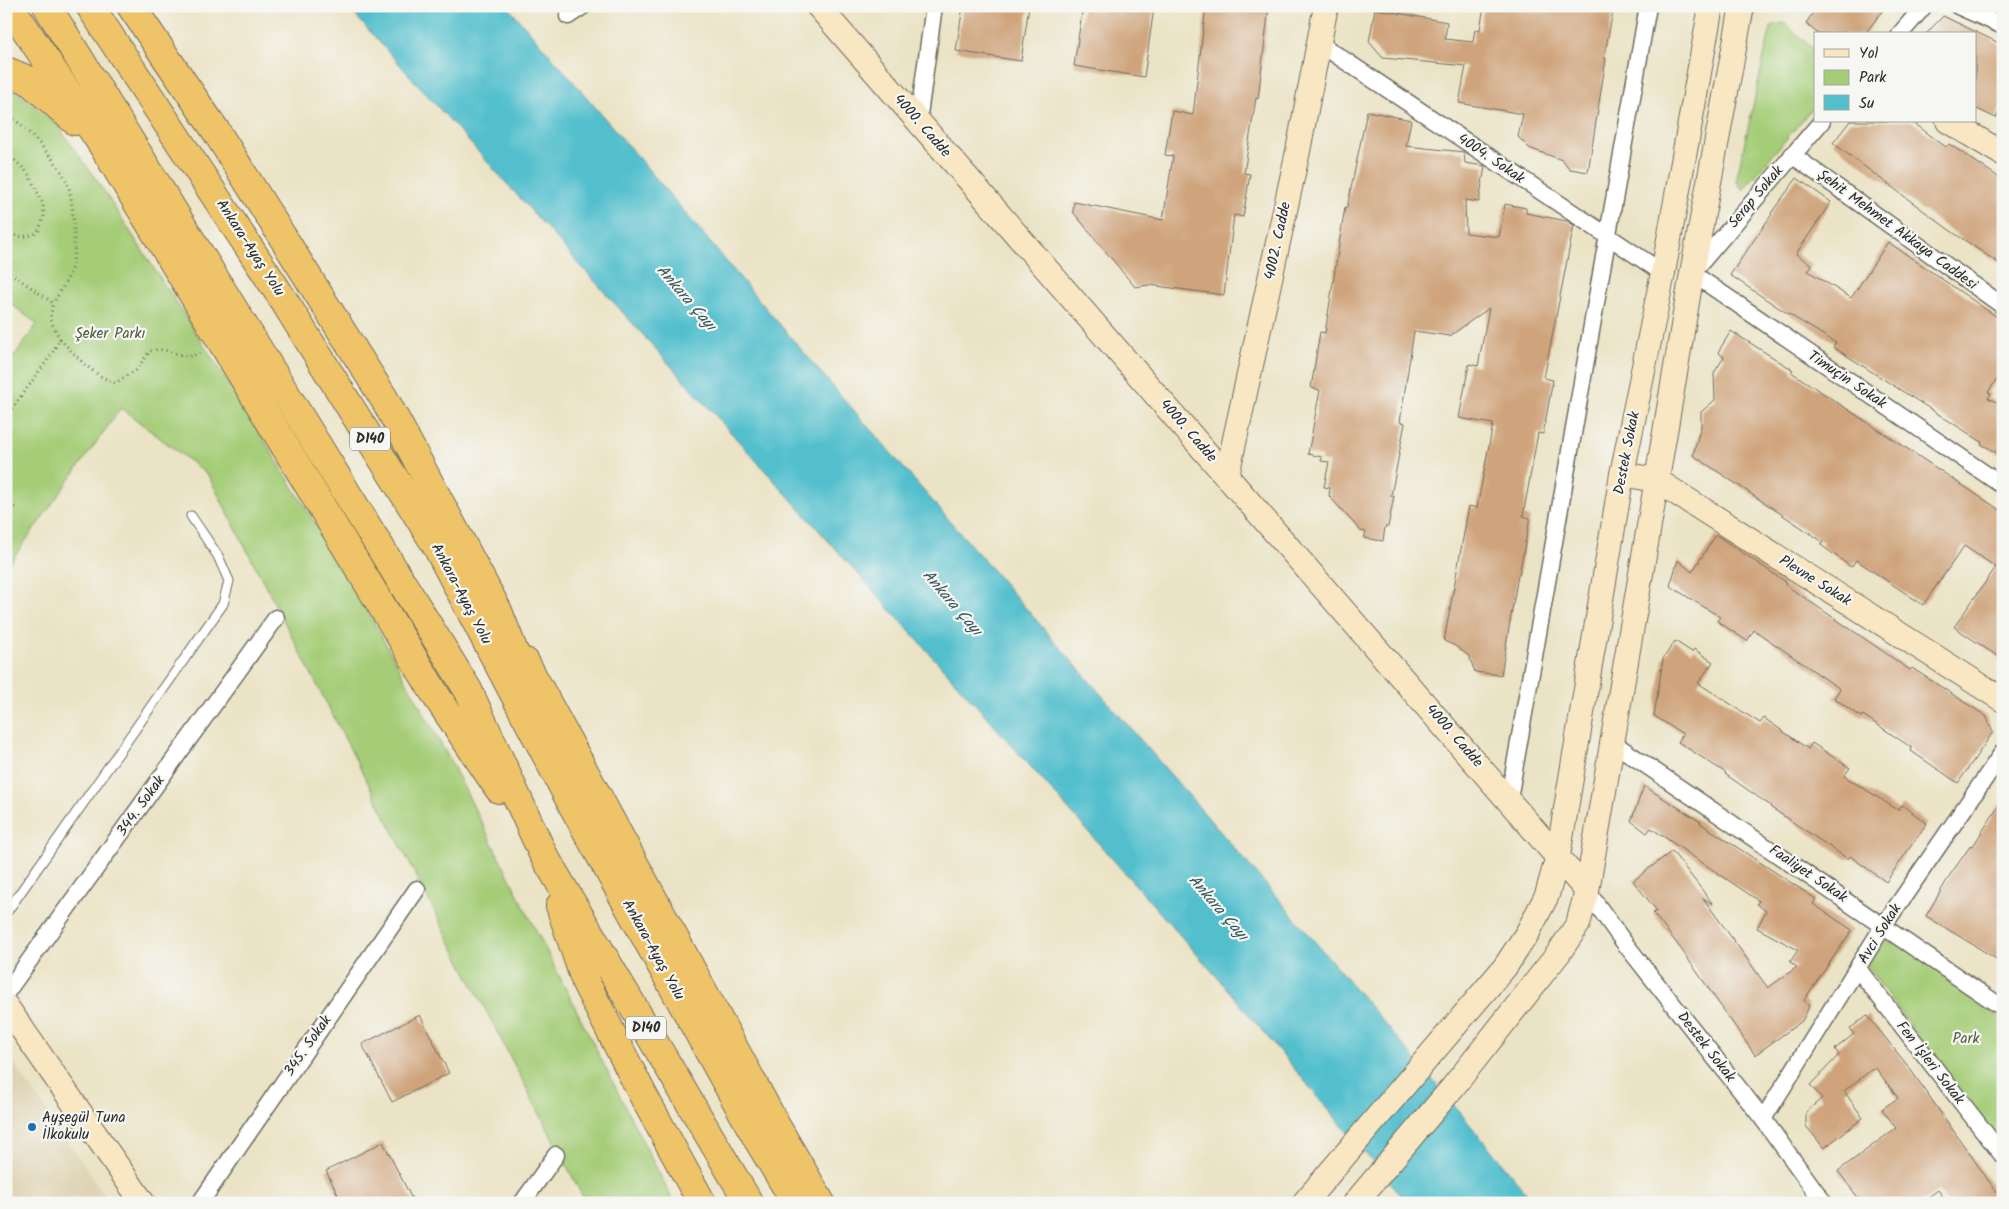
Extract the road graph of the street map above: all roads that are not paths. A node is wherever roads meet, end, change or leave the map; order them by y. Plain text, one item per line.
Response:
1 (47, 6) edge
2 (90, 6) edge
3 (131, 6) edge
4 (583, 6) edge
5 (818, 6) edge
6 (934, 6) edge
7 (1326, 6) edge
8 (1648, 6) edge
9 (1711, 6) edge
10 (1742, 6) edge
11 (1924, 6) edge
12 (1958, 6) edge
13 (11, 7) edge
14 (568, 16) dead end
15 (2003, 26) edge
16 (1902, 32) edge
17 (1320, 44) junction
18 (6, 71) edge
19 (918, 122) junction
20 (1821, 122) edge
21 (1950, 122) edge
22 (103, 146) junction
23 (2003, 154) edge
24 (1792, 155) junction
25 (1606, 235) junction
26 (1663, 273) junction
27 (1692, 273) junction
28 (2003, 306) edge
29 (1622, 474) junction
30 (1227, 475) junction
31 (1656, 480) junction
32 (2003, 486) edge
33 (191, 516) dead end
34 (498, 611) junction
35 (276, 618) dead end
36 (2003, 700) edge
37 (1612, 742) junction
38 (2003, 752) edge
39 (1509, 799) junction
40 (574, 808) junction
41 (543, 854) junction
42 (1558, 856) junction
43 (417, 889) dead end
44 (1587, 891) junction
45 (6, 913) edge
46 (1884, 925) junction
47 (1858, 969) junction
48 (6, 994) edge
49 (6, 1006) edge
50 (2003, 1008) edge
51 (1763, 1119) junction
52 (556, 1156) dead end
53 (2003, 1156) edge
54 (143, 1203) edge
55 (200, 1203) edge
56 (522, 1203) edge
57 (702, 1203) edge
58 (750, 1203) edge
59 (796, 1203) edge
60 (821, 1203) edge
61 (1304, 1203) edge
62 (1355, 1203) edge
63 (1824, 1203) edge

1 - 41 highway, D140
2 - 40 highway, Ankara-Ayaş Yolu / D140
3 - 34 highway
4 - 14 street
5 - 19 street, 4000. Cadde
6 - 19 street
7 - 17 street, 4002. Cadde
8 - 25 street
9 - 26 street, Destek Sokak
10 - 27 street
11 - 16 street
12 - 15 street
13 - 22 highway
17 - 25 street, 4004. Sokak
17 - 30 street, 4002. Cadde
18 - 22 highway
19 - 30 street, 4000. Cadde
20 - 24 street, Serap Sokak
21 - 23 street
22 - 41 highway
24 - 27 street, Serap Sokak
24 - 28 street, Şehit Mehmet Akkaya Caddesi
25 - 26 street, 4004. Sokak
25 - 39 street
26 - 29 street, Destek Sokak
27 - 31 street
27 - 32 street, Timuçin Sokak
29 - 31 street, Plevne Sokak
29 - 42 street, Destek Sokak
30 - 39 street, 4000. Cadde
31 - 36 street, Plevne Sokak
31 - 37 street
33 - 45 lane
34 - 40 highway
34 - 60 highway
35 - 48 street, 344. Sokak
37 - 44 street
37 - 46 street, Faaliyet Sokak
38 - 46 street, Avci Sokak
39 - 42 street, 4000. Cadde
40 - 59 highway, Ankara-Ayaş Yolu / D140
41 - 57 highway
41 - 58 highway, D140
42 - 44 street, Destek Sokak
42 - 61 street
43 - 55 street, 345. Sokak
44 - 51 street, Destek Sokak
44 - 62 street
46 - 47 street, Avci Sokak
46 - 50 street, Faaliyet Sokak
47 - 51 street, Avci Sokak
47 - 53 street, Fen İşleri Sokak
49 - 54 street
51 - 63 street, Destek Sokak
52 - 56 street

